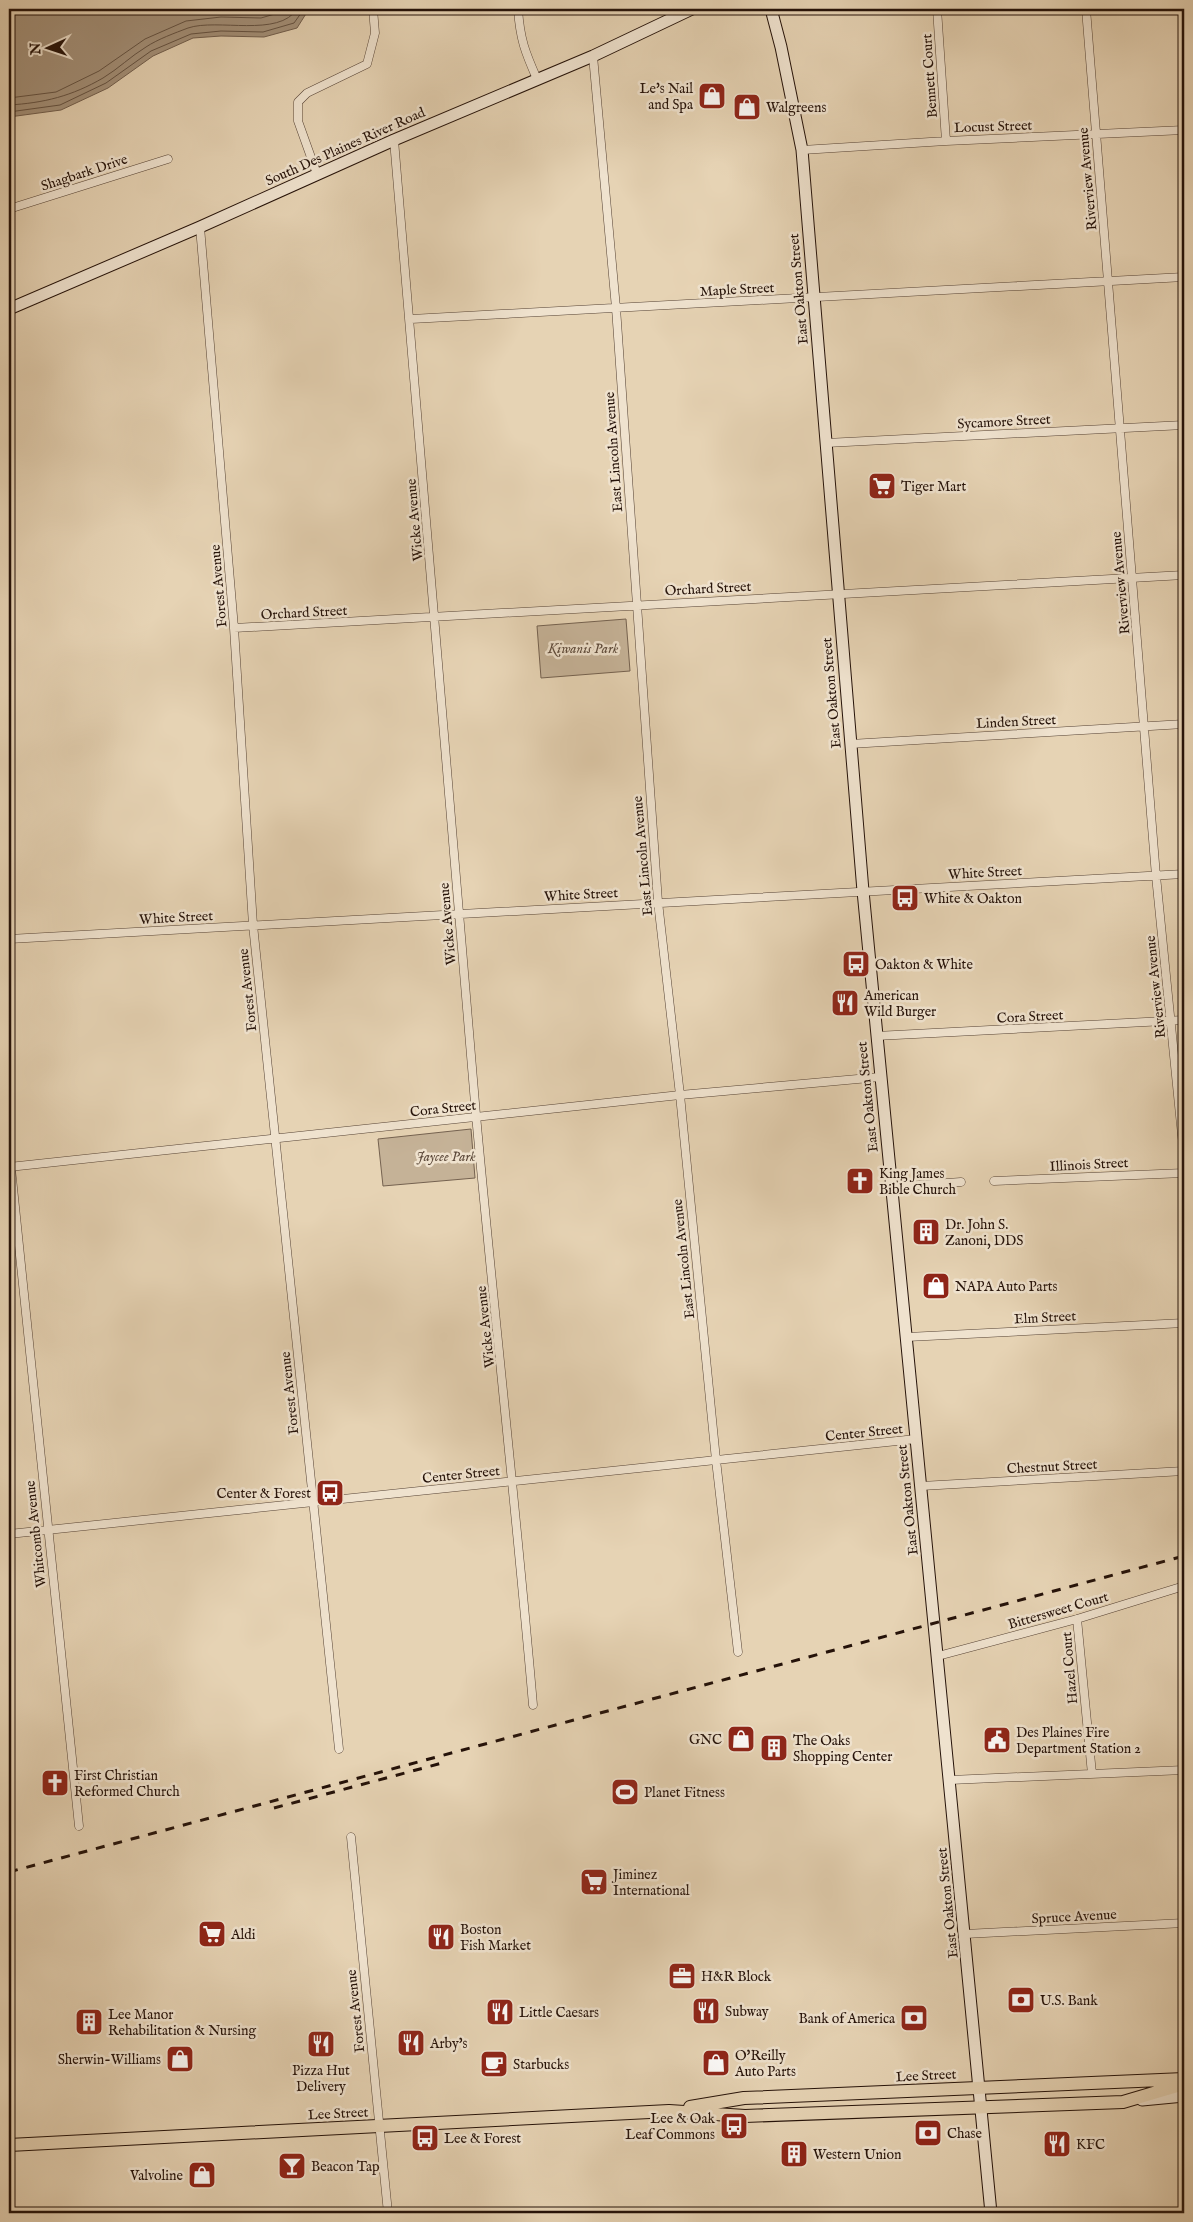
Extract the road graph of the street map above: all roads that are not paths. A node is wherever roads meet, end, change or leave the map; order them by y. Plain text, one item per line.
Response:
1 (373, 9) edge
2 (518, 9) edge
3 (692, 9) edge
4 (771, 9) edge
5 (937, 9) edge
6 (1086, 9) edge
7 (593, 56) junction
8 (537, 79) junction
9 (1184, 130) edge
10 (1096, 134) junction
11 (394, 140) junction
12 (946, 141) junction
13 (802, 150) junction
14 (168, 159) dead end
15 (318, 174) junction
16 (9, 209) edge
17 (200, 227) junction
18 (1184, 277) edge
19 (1108, 281) junction
20 (814, 297) junction
21 (616, 308) junction
22 (9, 309) edge
23 (411, 318) junction
24 (1184, 425) edge
25 (1120, 428) junction
26 (826, 443) junction
27 (1184, 575) edge
28 (1132, 578) junction
29 (838, 593) junction
30 (636, 605) junction
31 (435, 618) junction
32 (234, 628) junction
33 (1184, 724) edge
34 (1144, 726) junction
35 (850, 744) junction
36 (1184, 874) edge
37 (1156, 876) junction
38 (863, 890) junction
39 (658, 902) junction
40 (458, 913) junction
41 (253, 925) junction
42 (9, 939) edge
43 (1184, 1020) edge
44 (1171, 1021) junction
45 (876, 1036) junction
46 (880, 1077) junction
47 (680, 1095) junction
48 (476, 1117) junction
49 (275, 1139) junction
50 (9, 1149) edge
51 (1184, 1155) edge
52 (10, 1167) edge
53 (1184, 1173) edge
54 (994, 1181) dead end
55 (961, 1182) dead end
56 (892, 1187) junction
57 (1184, 1322) edge
58 (907, 1337) junction
59 (916, 1439) junction
60 (716, 1460) junction
61 (1184, 1471) edge
62 (514, 1481) junction
63 (921, 1486) junction
64 (313, 1502) junction
65 (47, 1530) junction
66 (9, 1534) edge
67 (1184, 1586) edge
68 (1077, 1619) junction
69 (738, 1652) dead end
70 (938, 1656) junction
71 (533, 1705) dead end
72 (339, 1749) dead end
73 (1184, 1770) edge
74 (1092, 1774) junction
75 (950, 1780) junction
76 (79, 1826) dead end
77 (351, 1837) dead end
78 (1184, 1923) edge
79 (965, 1934) junction
80 (1184, 2079) edge
81 (1184, 2084) edge
82 (979, 2087) junction
83 (1184, 2096) edge
84 (1123, 2102) junction
85 (981, 2106) junction
86 (669, 2111) junction
87 (379, 2126) junction
88 (9, 2145) edge
89 (388, 2213) edge
90 (991, 2213) edge

1 - 15 street
2 - 8 street
3 - 7 main road, South Des Plaines River Road
4 - 13 main road, East Oakton Street
5 - 12 street, Bennett Court
6 - 10 street, Riverview Avenue
7 - 8 main road, South Des Plaines River Road
7 - 21 street, East Lincoln Avenue
8 - 11 main road, South Des Plaines River Road
9 - 10 street, Locust Street
10 - 12 street, Locust Street
10 - 19 street, Riverview Avenue
11 - 15 main road, South Des Plaines River Road
11 - 23 street, Wicke Avenue
12 - 13 street, Locust Street
13 - 20 main road, East Oakton Street
14 - 16 street, Shagbark Drive
15 - 17 main road, South Des Plaines River Road
17 - 22 main road, South Des Plaines River Road
17 - 32 street, Forest Avenue
18 - 19 street, Maple Street
19 - 20 street, Maple Street
19 - 25 street, Riverview Avenue
20 - 21 street, Maple Street
20 - 26 main road, East Oakton Street
21 - 23 street, Maple Street
21 - 30 street, East Lincoln Avenue
23 - 31 street, Wicke Avenue
24 - 25 street, Sycamore Street
25 - 26 street, Sycamore Street
25 - 28 street, Riverview Avenue
26 - 29 main road, East Oakton Street
27 - 28 street, Orchard Street
28 - 29 street, Orchard Street
28 - 34 street, Riverview Avenue
29 - 30 street, Orchard Street
29 - 35 main road, East Oakton Street
30 - 31 street, Orchard Street
30 - 39 street, East Lincoln Avenue
31 - 32 street, Orchard Street
31 - 40 street, Wicke Avenue
32 - 41 street, Forest Avenue
33 - 34 street, Linden Street
34 - 35 street, Linden Street
34 - 37 street, Riverview Avenue
35 - 38 main road, East Oakton Street
36 - 37 street, White Street
37 - 38 street, White Street
37 - 44 street, Riverview Avenue
38 - 39 street, White Street
38 - 45 main road, East Oakton Street
39 - 40 street, White Street
39 - 47 street, East Lincoln Avenue
40 - 41 street, White Street
40 - 48 street, Wicke Avenue
41 - 42 street, White Street
41 - 49 street, Forest Avenue
43 - 44 street, Cora Street
44 - 45 street, Cora Street
44 - 51 street, Riverview Avenue
45 - 46 main road, East Oakton Street
46 - 47 street, Cora Street
46 - 56 main road, East Oakton Street
47 - 48 street, Cora Street
47 - 60 street, East Lincoln Avenue
48 - 49 street, Cora Street
48 - 62 street, Wicke Avenue
49 - 52 street, Cora Street
49 - 64 street, Forest Avenue
50 - 52 street, Whitcomb Avenue
52 - 65 street, Whitcomb Avenue
53 - 54 street, Illinois Street
55 - 56 street
56 - 58 main road, East Oakton Street
57 - 58 street, Elm Street
58 - 59 main road, East Oakton Street
59 - 60 street, Center Street
59 - 63 main road, East Oakton Street
60 - 62 street, Center Street
60 - 69 street, East Lincoln Avenue
61 - 63 street, Chestnut Street
62 - 64 street, Center Street
62 - 71 street, Wicke Avenue
63 - 70 main road, East Oakton Street
64 - 65 street, Center Street
64 - 72 street, Forest Avenue
65 - 66 street, Center Street
65 - 76 street, Whitcomb Avenue
67 - 68 street, Bittersweet Court
68 - 70 street, Bittersweet Court
68 - 74 street, Hazel Court
70 - 75 main road, East Oakton Street
73 - 74 street
74 - 75 street
75 - 79 main road, East Oakton Street
77 - 87 street, Forest Avenue
78 - 79 street, Spruce Avenue
79 - 82 main road, East Oakton Street
80 - 82 main road, Lee Street
81 - 84 main road
82 - 85 main road, East Oakton Street
82 - 86 main road, Lee Street
83 - 84 main road, Lee Street
84 - 85 main road, Lee Street
85 - 86 main road, Lee Street
85 - 90 main road, East Oakton Street
86 - 87 main road, Lee Street
87 - 88 main road, Lee Street
87 - 89 street, Forest Avenue

